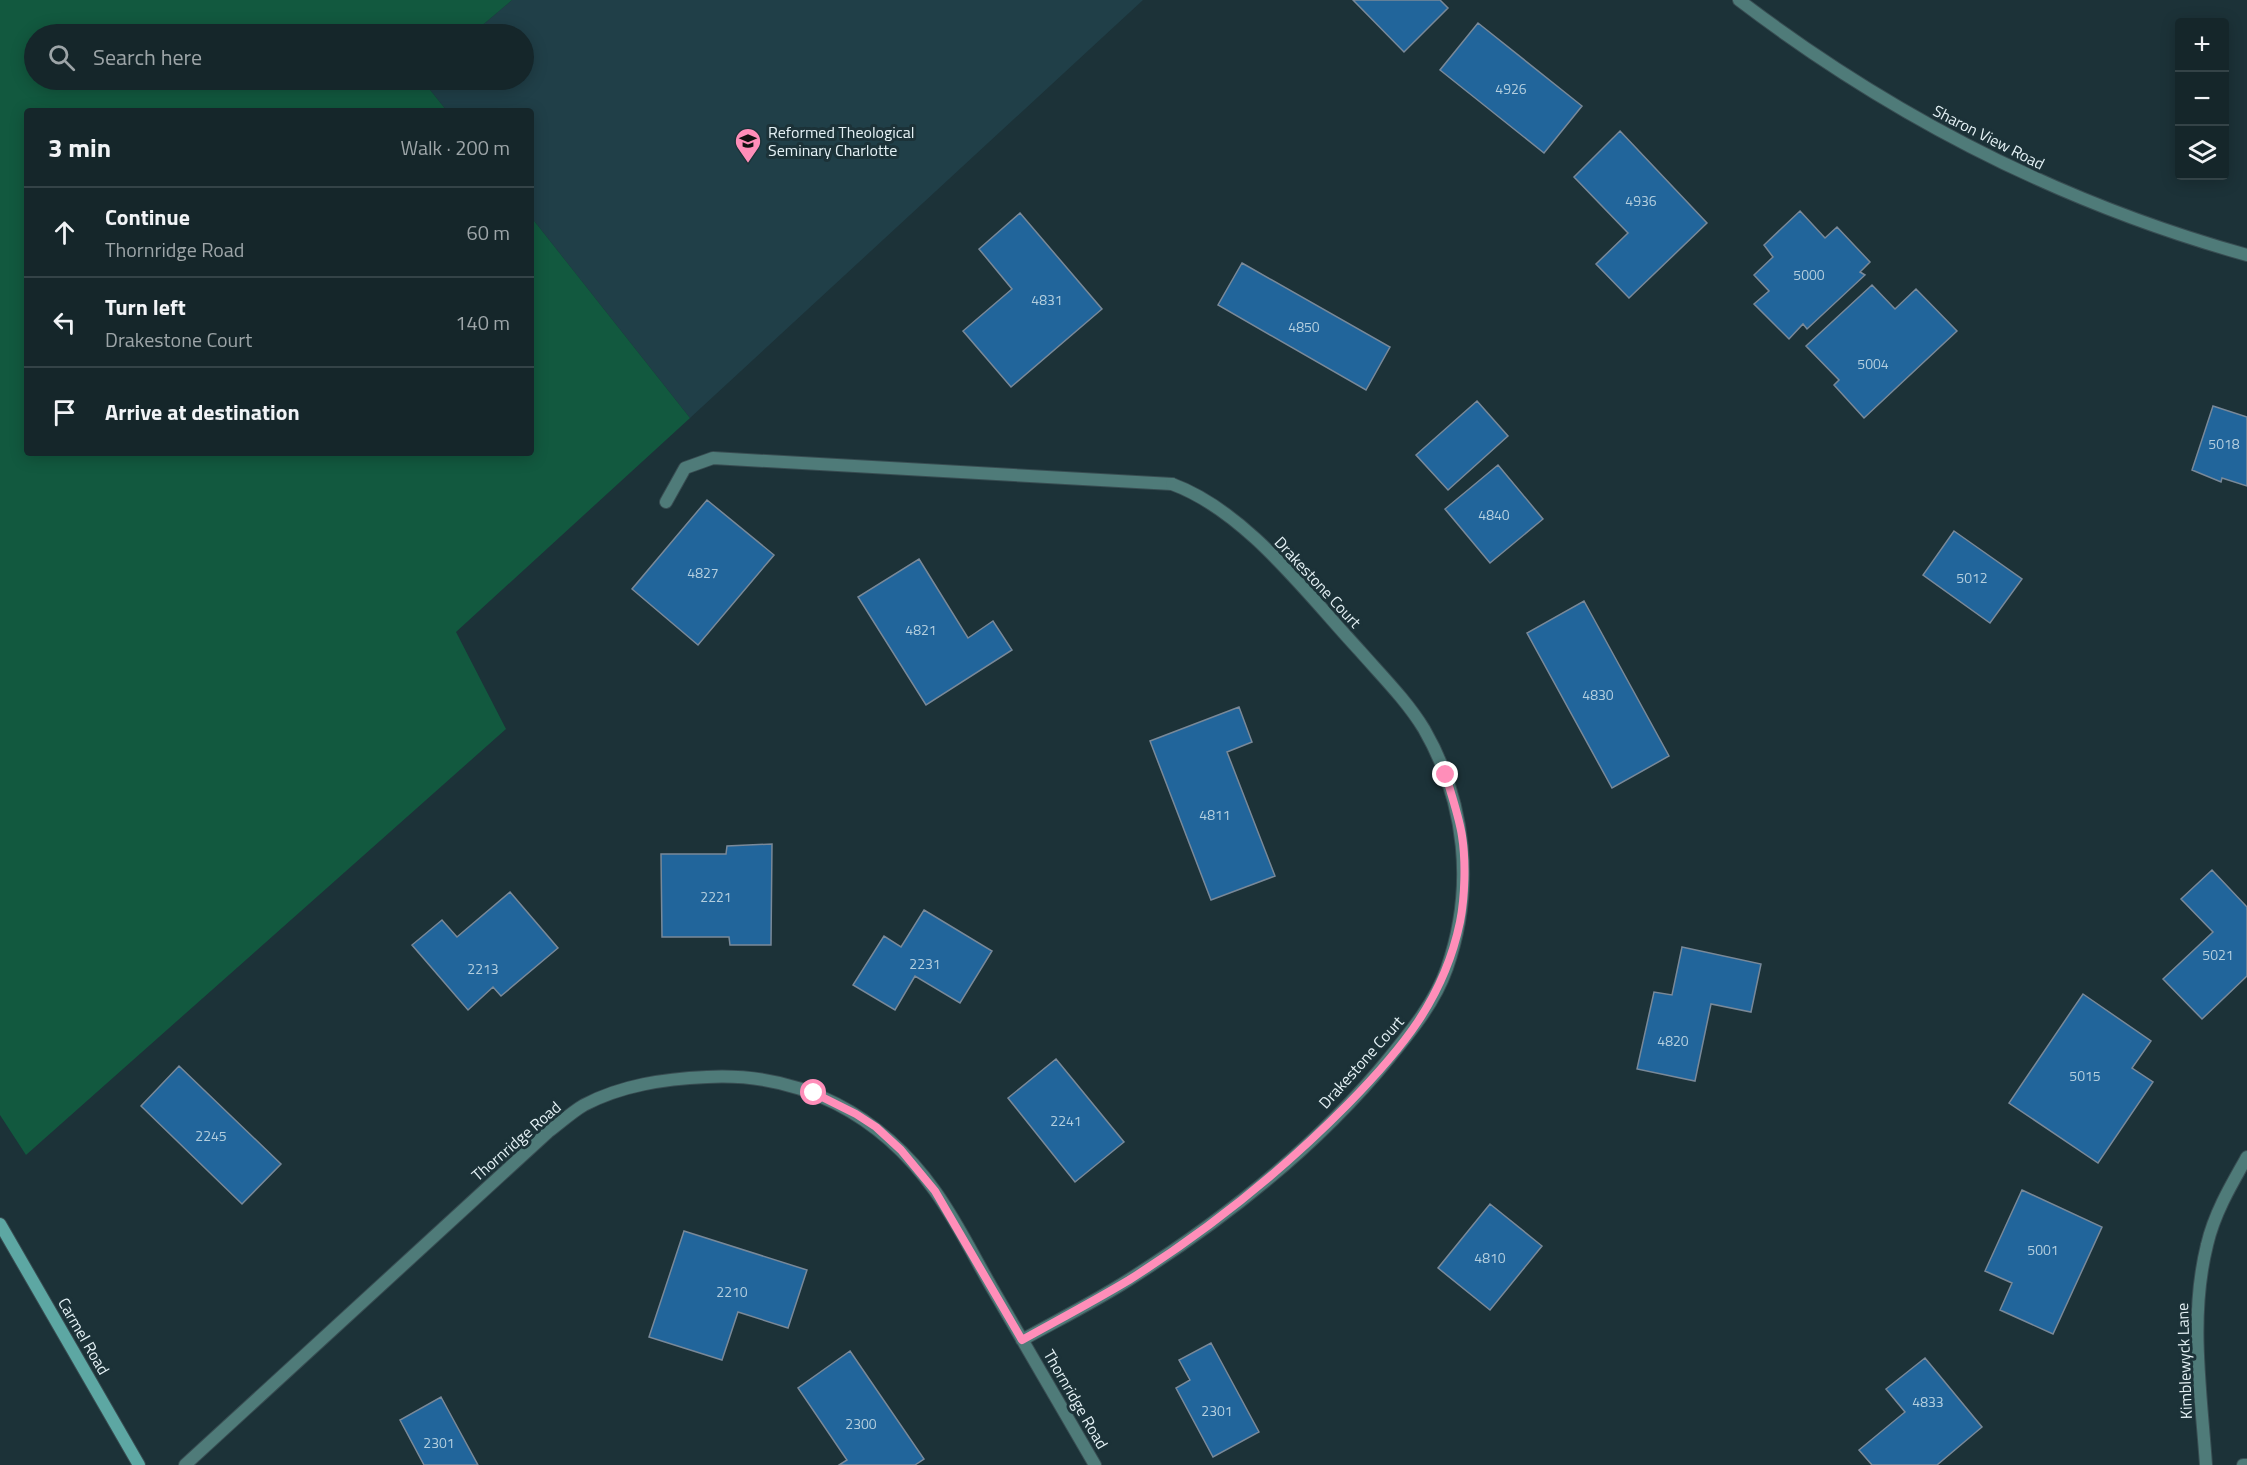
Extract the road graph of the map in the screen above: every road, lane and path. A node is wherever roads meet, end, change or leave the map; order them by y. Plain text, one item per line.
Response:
1 (1739, 0) edge
2 (2247, 255) edge
3 (666, 502) dead end
4 (2247, 1157) edge
5 (0, 1224) edge
6 (1022, 1340) junction
7 (139, 1465) edge
8 (185, 1465) edge
9 (1095, 1465) edge
10 (2206, 1465) edge

1 - 2 street, Sharon View Road
3 - 6 street, Drakestone Court
4 - 10 street, Kimblewyck Lane
5 - 7 main road, Carmel Road
6 - 8 street, Thornridge Road
6 - 9 street, Thornridge Road

